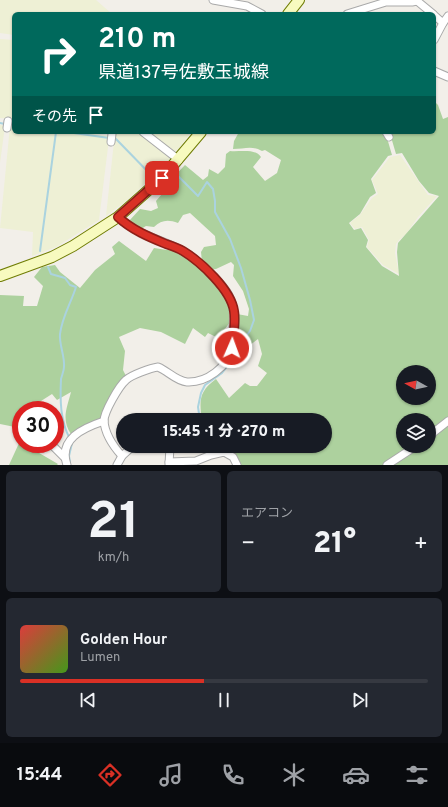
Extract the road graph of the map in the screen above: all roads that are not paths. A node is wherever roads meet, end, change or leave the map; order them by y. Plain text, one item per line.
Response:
1 (213, 0) edge
2 (299, 0) edge
3 (416, 0) edge
4 (258, 12) edge
5 (290, 12) edge
6 (354, 12) edge
7 (431, 12) edge
8 (436, 16) edge
9 (448, 16) edge
10 (443, 23) junction
11 (436, 36) edge
12 (436, 72) edge
13 (448, 77) edge
14 (112, 134) dead end
15 (146, 134) edge
16 (199, 134) edge
17 (111, 142) dead end
18 (179, 160) junction
19 (118, 217) junction
20 (0, 276) edge
21 (104, 421) junction
22 (448, 421) edge
23 (436, 430) edge
24 (57, 453) edge
25 (125, 453) edge
26 (170, 453) edge
27 (405, 453) edge
28 (122, 456) junction
29 (64, 462) edge
30 (169, 464) edge
31 (117, 465) edge
32 (237, 465) edge
33 (387, 465) edge

1 - 4 street
2 - 5 main road
3 - 6 street
3 - 7 street
8 - 10 street
9 - 10 street
10 - 11 street
12 - 13 street
14 - 17 street
15 - 18 street
16 - 18 main road
18 - 19 main road
19 - 20 main road
19 - 21 street
21 - 28 street
21 - 29 street
22 - 23 street
24 - 29 street
25 - 28 street
26 - 30 street
27 - 33 street
28 - 31 street
30 - 32 street

